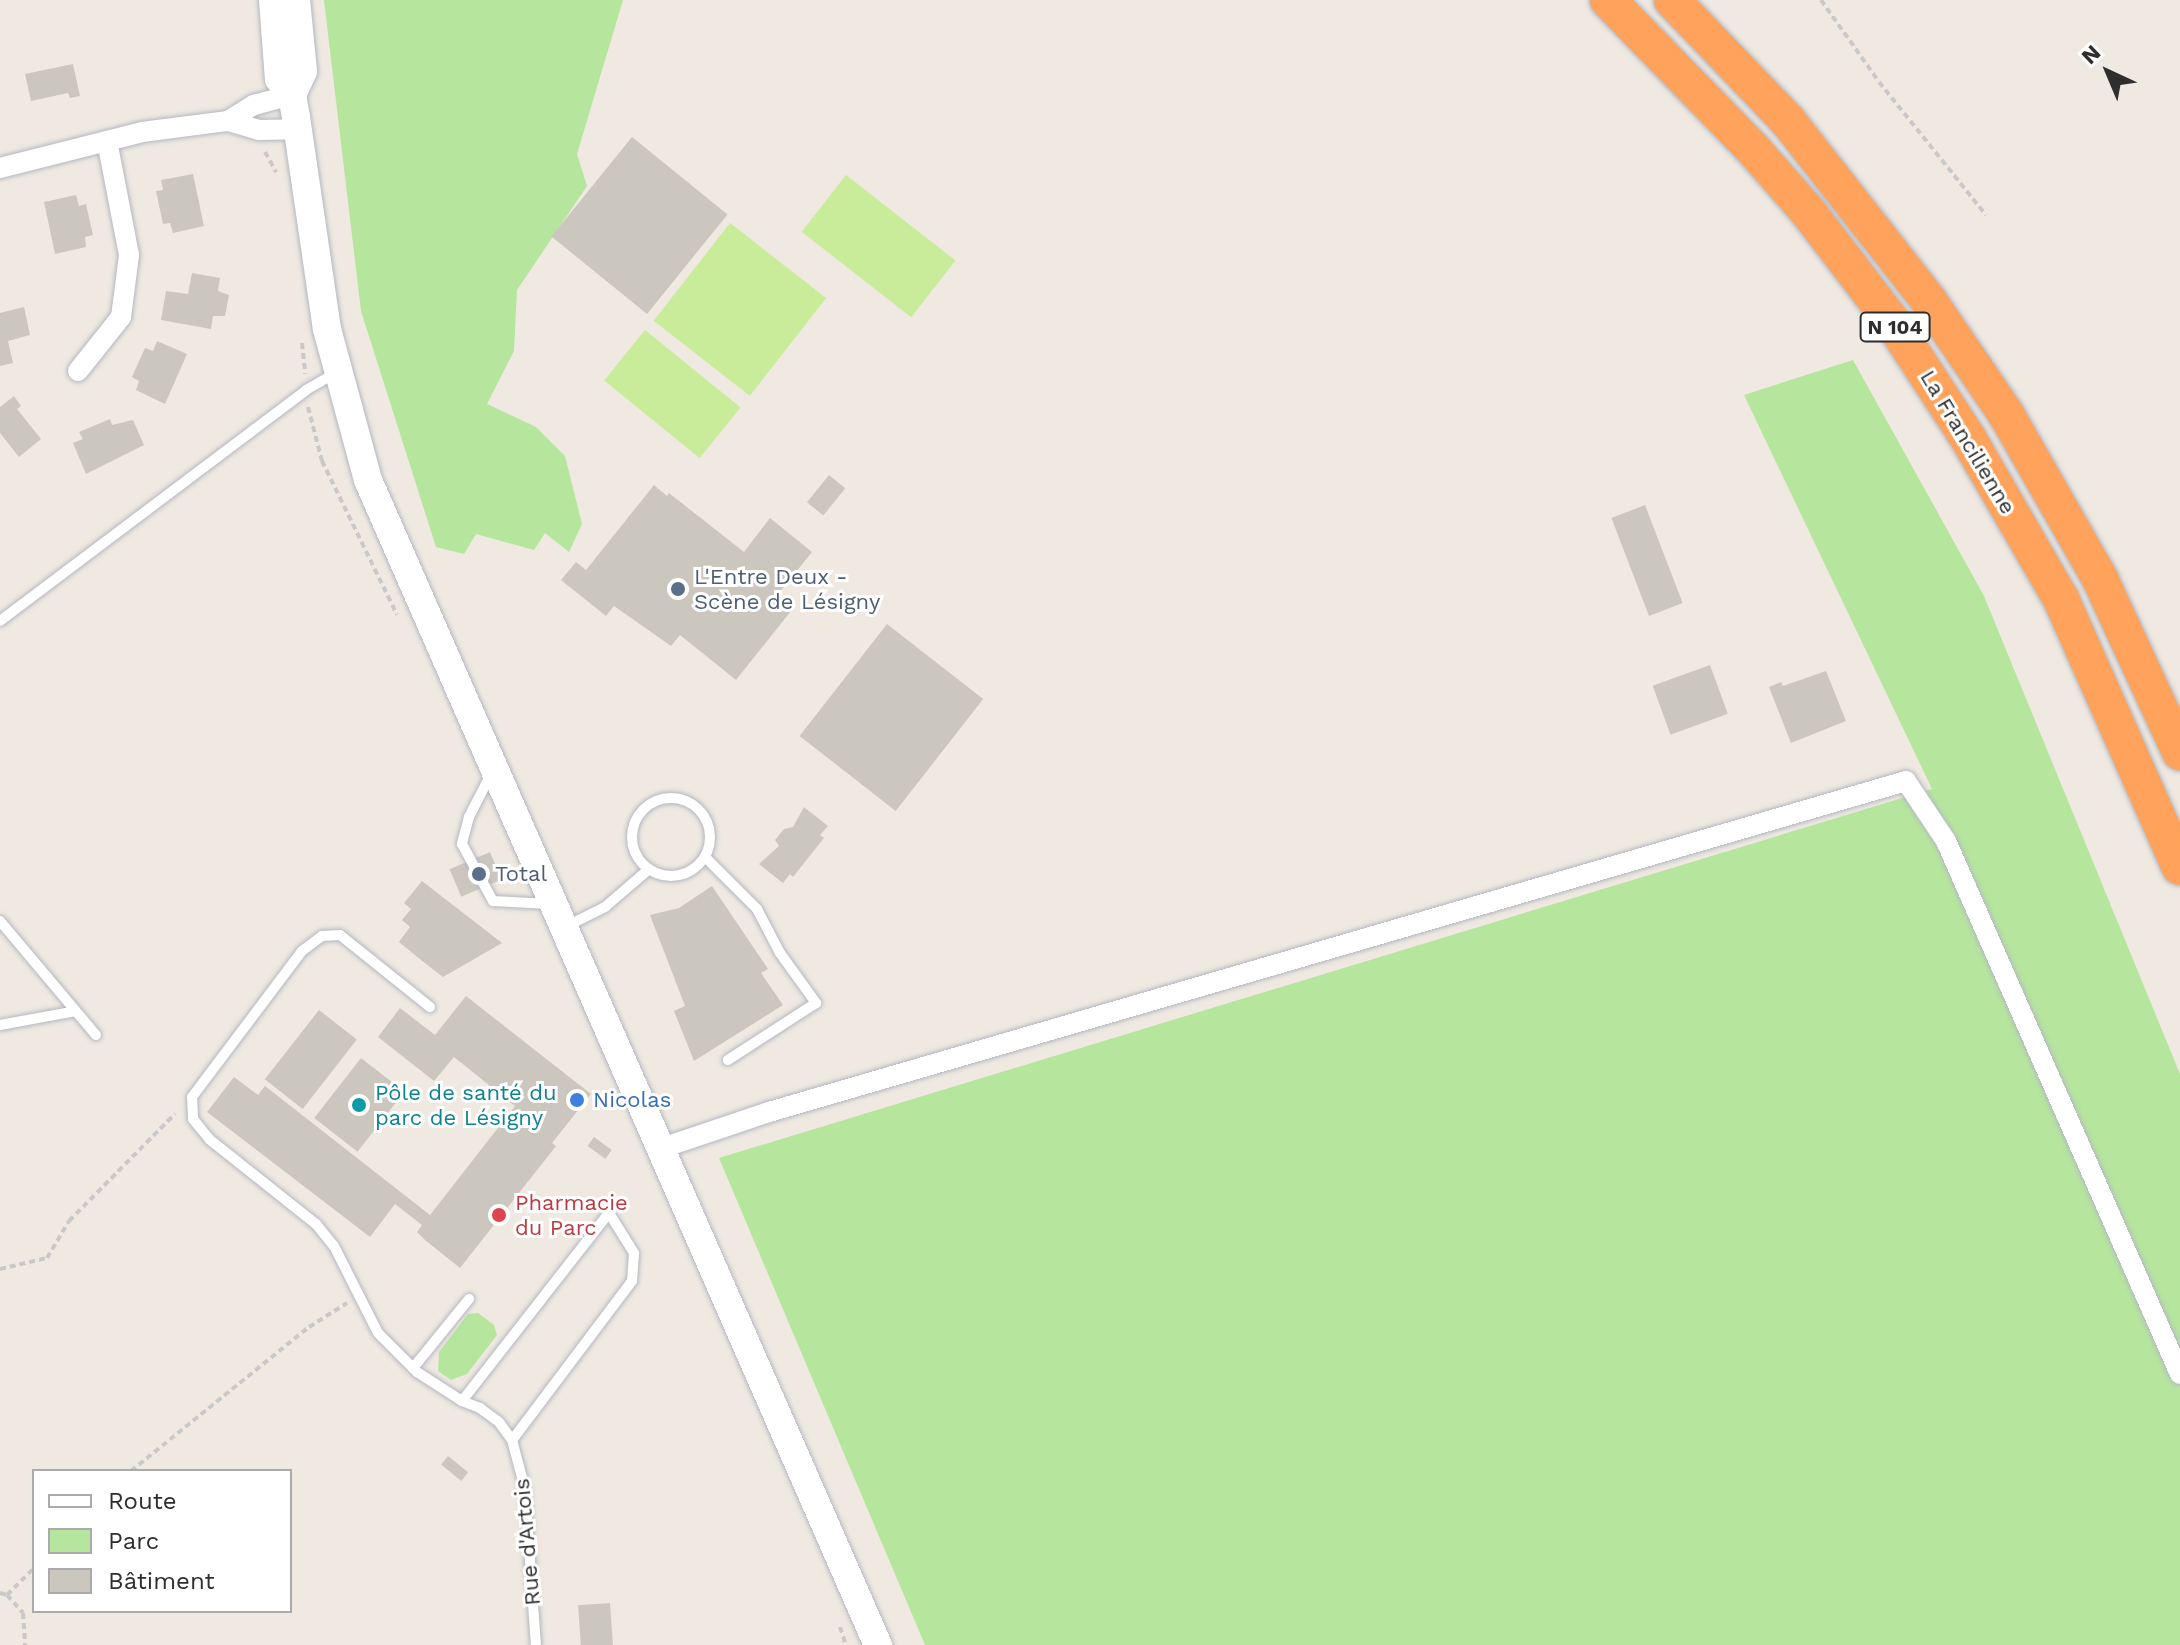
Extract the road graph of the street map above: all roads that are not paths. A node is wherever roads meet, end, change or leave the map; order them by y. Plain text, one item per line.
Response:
1 (273, 0) edge
2 (296, 0) edge
3 (1608, 0) edge
4 (1672, 0) edge
5 (292, 95) junction
6 (228, 121) junction
7 (298, 129) junction
8 (107, 141) junction
9 (0, 168) edge
10 (78, 371) dead end
11 (339, 372) junction
12 (0, 621) edge
13 (2180, 752) edge
14 (495, 767) junction
15 (705, 857) junction
16 (2180, 867) edge
17 (649, 869) junction
18 (560, 915) junction
19 (0, 921) edge
20 (430, 1007) dead end
21 (76, 1011) junction
22 (0, 1025) edge
23 (96, 1035) dead end
24 (728, 1060) dead end
25 (662, 1148) junction
26 (469, 1299) dead end
27 (413, 1368) junction
28 (2180, 1374) edge
29 (462, 1401) junction
30 (512, 1440) junction
31 (871, 1638) edge
32 (536, 1645) edge

1 - 5 street
2 - 5 street
3 - 16 highway, La Francilienne / N 104
4 - 13 highway, La Francilienne / N 104
5 - 6 street
5 - 7 street
6 - 7 street
6 - 8 street
7 - 11 street
8 - 9 street
8 - 10 street
11 - 12 lane
11 - 14 street
14 - 18 street
14 - 18 lane
15 - 17 lane
15 - 17 lane
15 - 24 lane
17 - 18 lane
18 - 25 street
19 - 21 lane
20 - 27 lane
21 - 22 lane
21 - 23 lane
25 - 28 street
25 - 31 street
26 - 27 lane
27 - 29 lane
29 - 30 lane
29 - 30 lane
30 - 32 lane, Rue d'Artois

